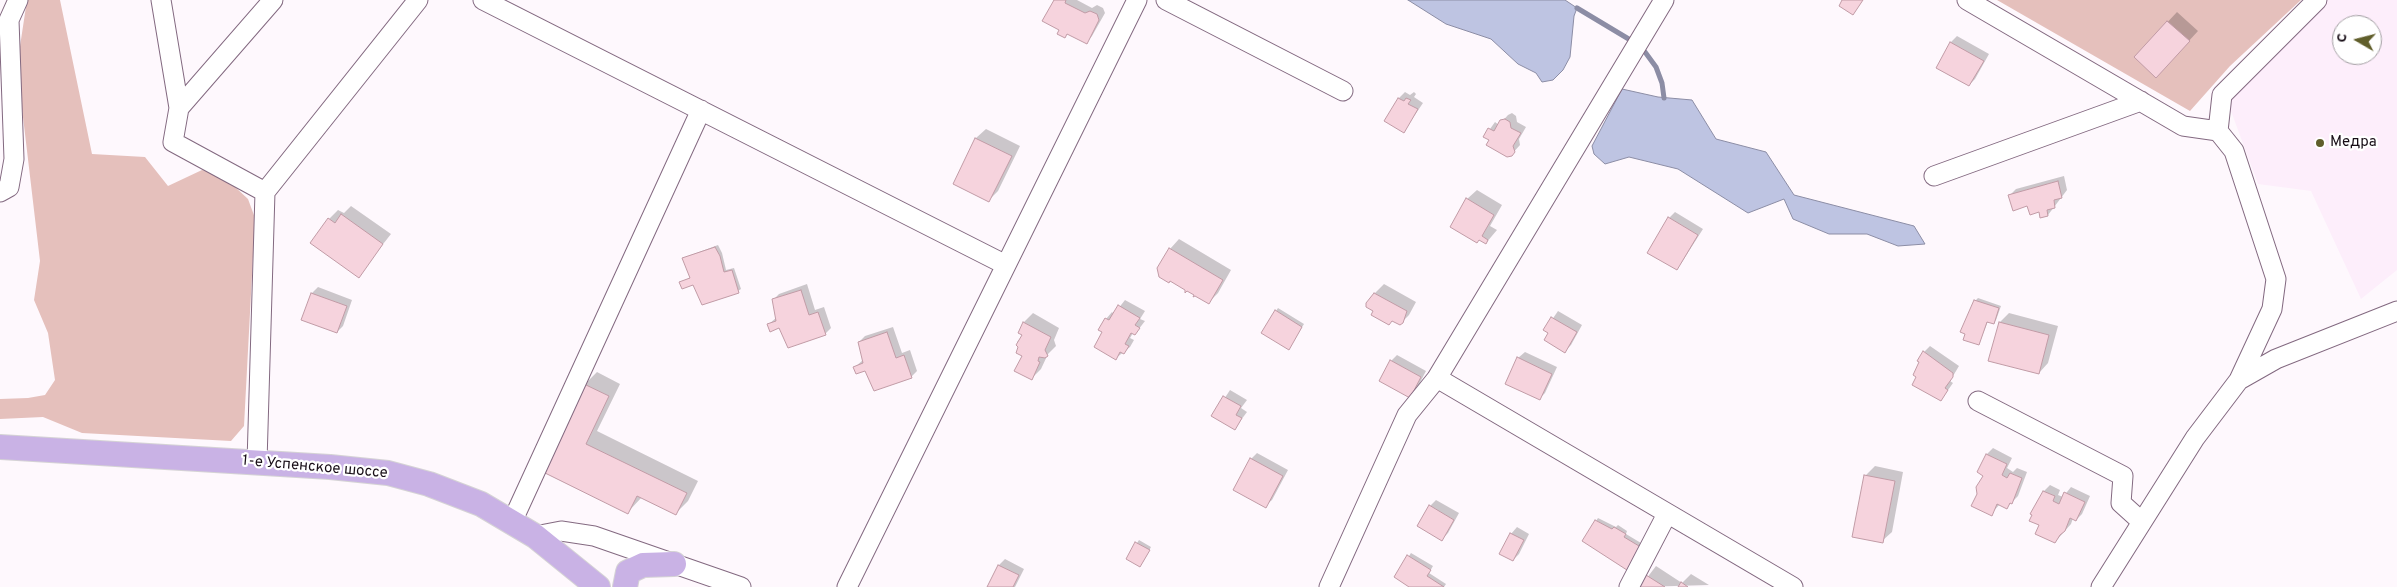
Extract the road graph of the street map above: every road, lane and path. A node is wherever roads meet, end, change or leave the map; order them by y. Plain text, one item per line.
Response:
1 (18, 0) edge
2 (161, 0) edge
3 (273, 0) edge
4 (418, 0) edge
5 (483, 0) edge
6 (1137, 0) edge
7 (1166, 0) edge
8 (1664, 0) edge
9 (1967, 0) edge
10 (2317, 0) edge
11 (1343, 91) dead end
12 (2141, 102) junction
13 (179, 108) junction
14 (701, 110) junction
15 (2218, 131) junction
16 (1934, 176) dead end
17 (0, 192) edge
18 (265, 192) junction
19 (1006, 265) junction
20 (2397, 312) edge
21 (1437, 378) junction
22 (2239, 380) junction
23 (1978, 401) dead end
24 (0, 447) edge
25 (257, 462) junction
26 (1667, 514) junction
27 (512, 522) junction
28 (2142, 522) junction
29 (534, 536) junction
30 (674, 564) junction
31 (598, 587) edge
32 (624, 587) edge
33 (741, 587) edge
34 (847, 587) edge
35 (1329, 587) edge
36 (1629, 587) edge
37 (1792, 587) edge
38 (2101, 587) edge

1 - 17 street
2 - 13 street
3 - 13 street
4 - 18 street
5 - 14 street
6 - 19 street
7 - 11 street
8 - 21 street
9 - 12 street
10 - 15 street
12 - 15 street
12 - 16 street
13 - 18 street
14 - 19 street
14 - 27 street
15 - 22 street
18 - 25 street
19 - 34 street
20 - 22 street
21 - 26 street
21 - 35 street
22 - 28 street
23 - 28 street
24 - 25 main road, 1-е Успенское шоссе
25 - 27 main road, 1-е Успенское шоссе
26 - 36 street
26 - 37 street
27 - 29 main road, 1-е Успенское шоссе
28 - 38 street
29 - 30 street
29 - 31 main road, 1-е Успенское шоссе
30 - 32 main road
30 - 33 street

